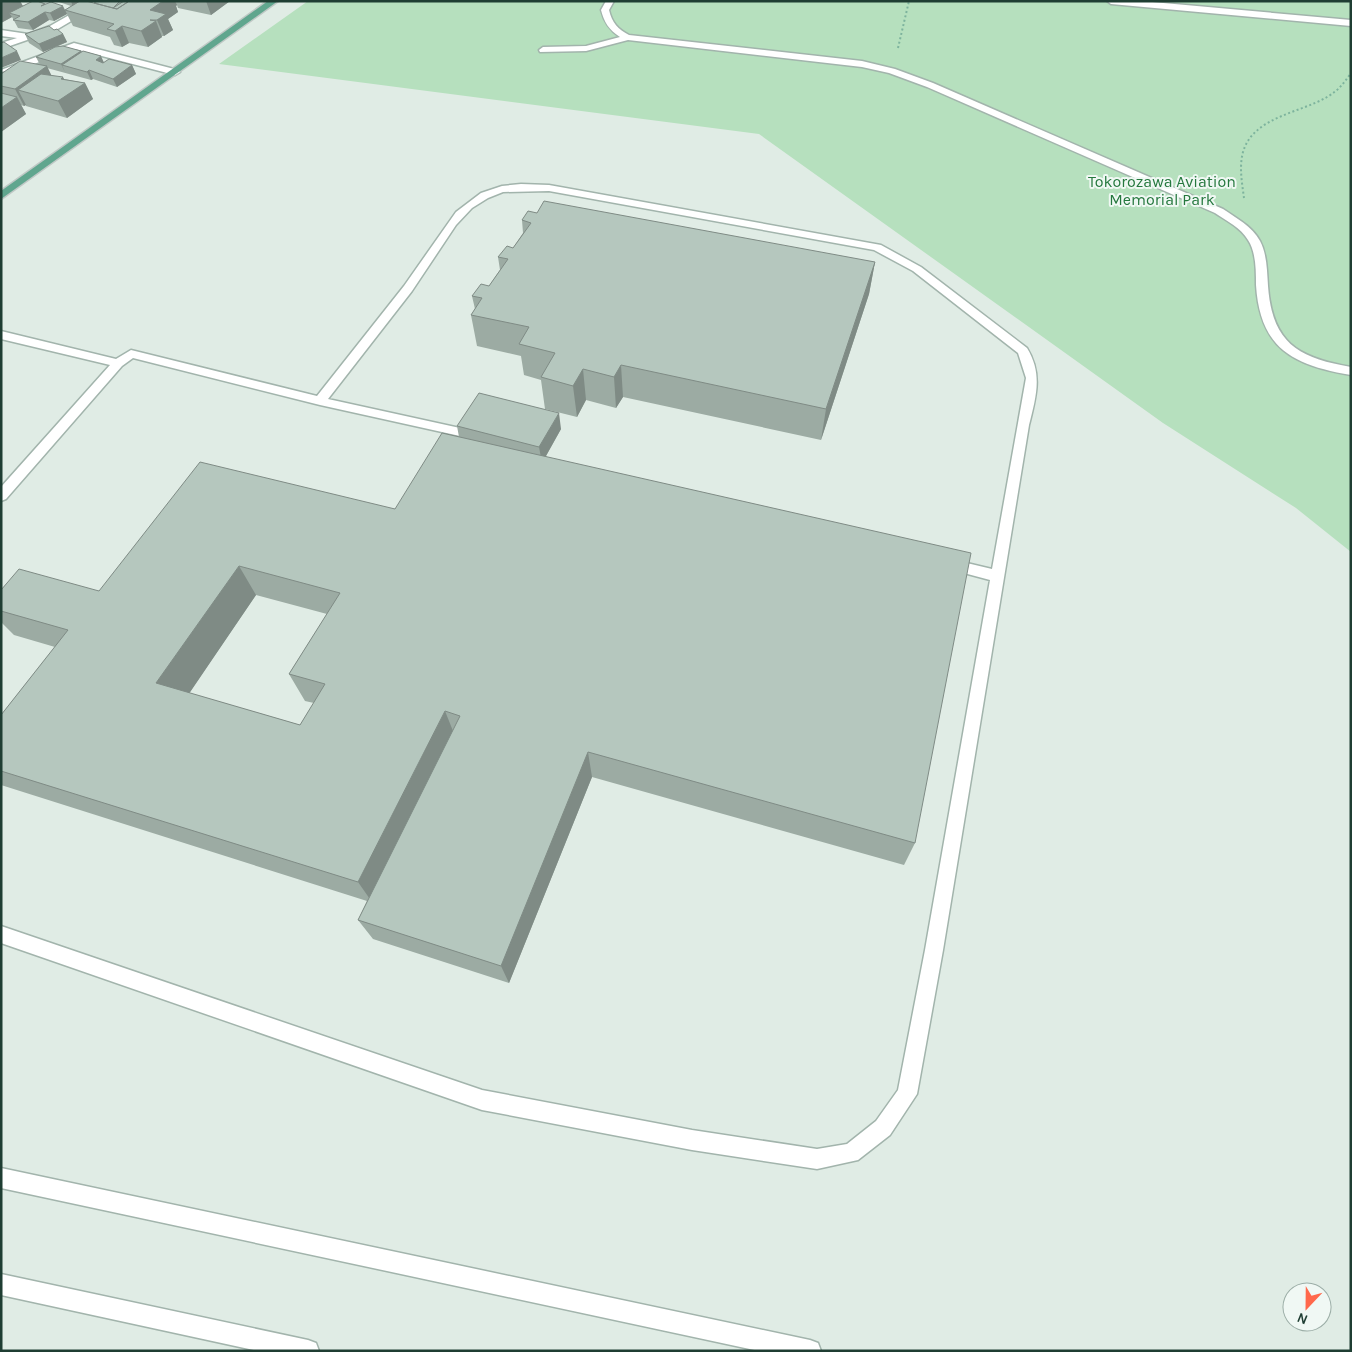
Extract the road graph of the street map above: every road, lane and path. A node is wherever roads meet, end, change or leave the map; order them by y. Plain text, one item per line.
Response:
1 (101, 1) edge
2 (274, 1) edge
3 (610, 1) edge
4 (909, 1) edge
5 (1111, 1) edge
6 (64, 10) edge
7 (82, 12) junction
8 (1351, 23) edge
9 (1, 33) edge
10 (30, 36) junction
11 (627, 37) junction
12 (1, 46) edge
13 (543, 50) dead end
14 (892, 71) junction
15 (175, 72) junction
16 (1, 73) edge
17 (1351, 73) edge
18 (1, 196) edge
19 (1244, 227) junction
20 (1, 335) edge
21 (118, 363) junction
22 (1351, 371) edge
23 (320, 401) junction
24 (460, 432) edge
25 (1, 496) edge
26 (932, 560) edge
27 (997, 576) junction
28 (1, 934) edge
29 (1, 1178) edge
30 (1, 1284) edge
31 (308, 1351) edge
32 (810, 1351) edge

1 - 7 street
2 - 15 main road
3 - 11 street
4 - 14 path
5 - 8 street
6 - 7 street
7 - 10 street
9 - 10 street
10 - 12 street
11 - 13 street
11 - 14 street
14 - 19 street
15 - 16 street
15 - 18 main road
17 - 19 path
19 - 22 street
20 - 21 street
21 - 23 street
21 - 25 street
23 - 24 street
23 - 27 street
26 - 27 street
27 - 28 street
29 - 32 street
30 - 31 street

